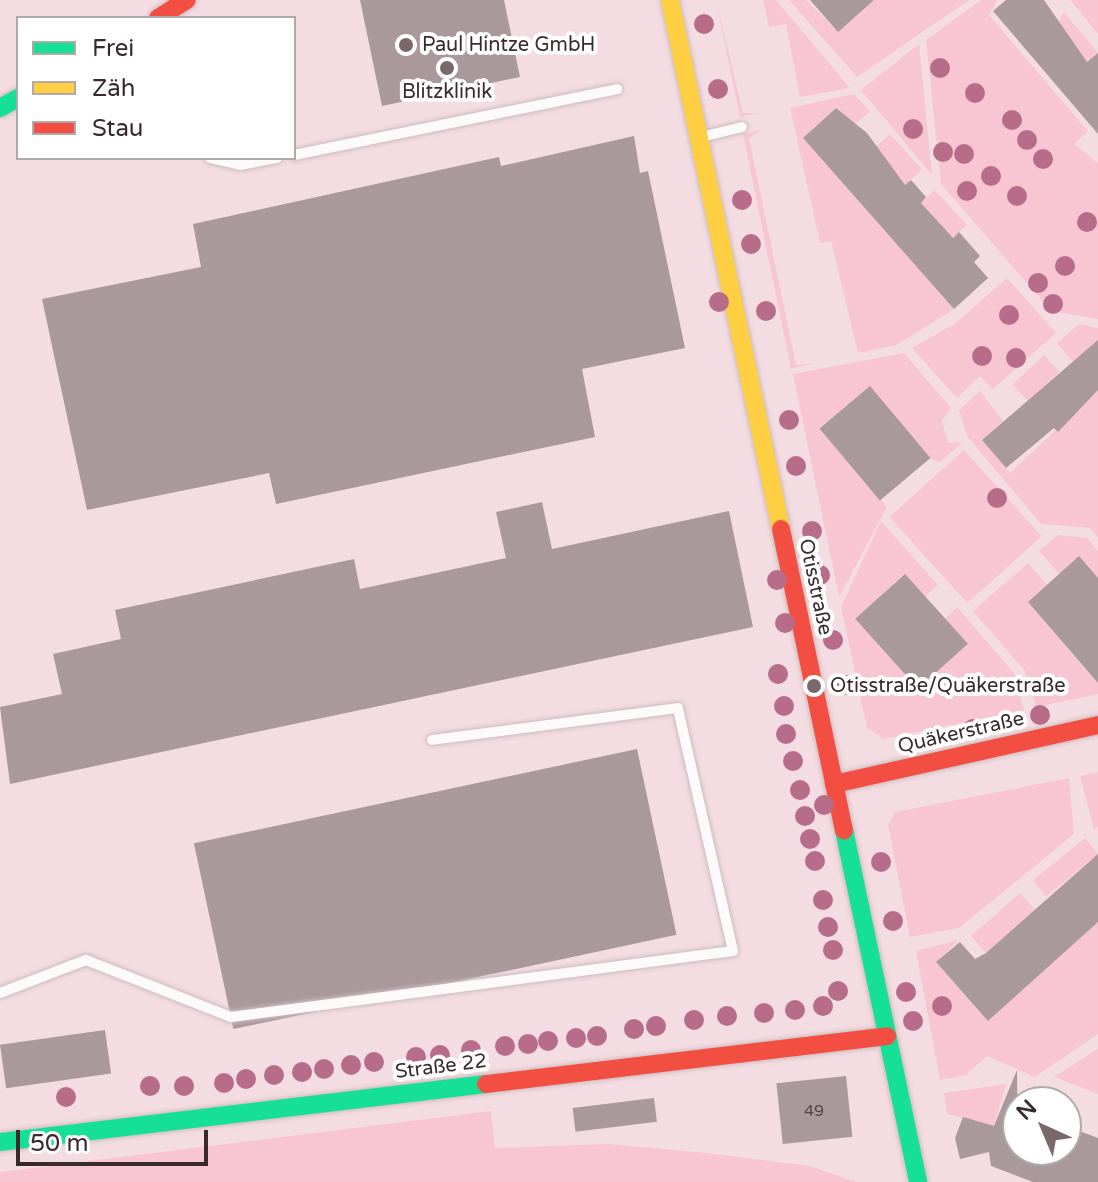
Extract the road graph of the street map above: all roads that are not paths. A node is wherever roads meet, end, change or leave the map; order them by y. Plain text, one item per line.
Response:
1 (187, 0) edge
2 (670, 0) edge
3 (161, 16) edge
4 (617, 89) dead end
5 (742, 127) dead end
6 (698, 138) junction
7 (296, 155) edge
8 (219, 160) edge
9 (266, 160) edge
10 (1098, 725) edge
11 (432, 740) dead end
12 (834, 784) junction
13 (0, 993) edge
14 (887, 1036) junction
15 (0, 1142) edge
16 (918, 1182) edge

1 - 3 street
2 - 6 street, Otisstraße
4 - 7 lane
5 - 6 lane
6 - 12 street, Otisstraße
8 - 9 lane
10 - 12 street, Quäkerstraße
11 - 13 lane
12 - 14 street, Otisstraße
14 - 15 street, Straße 22
14 - 16 street, Otisstraße

